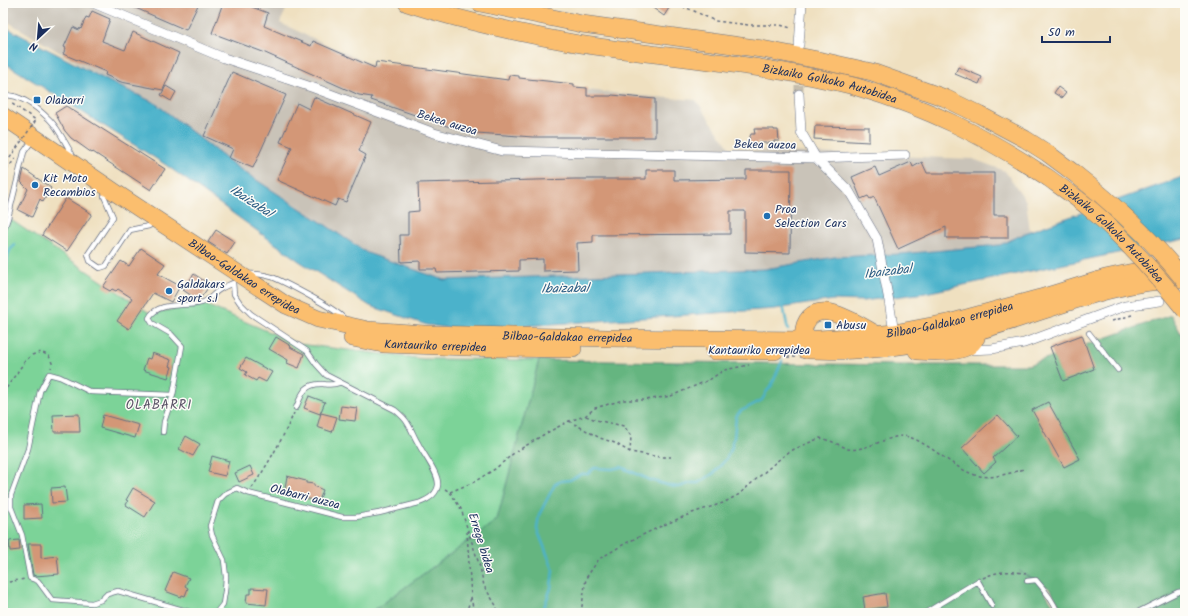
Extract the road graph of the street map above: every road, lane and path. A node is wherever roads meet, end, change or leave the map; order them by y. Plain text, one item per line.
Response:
1 (93, 3) edge
2 (407, 3) edge
3 (480, 3) edge
4 (678, 3) edge
5 (802, 3) edge
6 (800, 31) junction
7 (799, 45) dead end
8 (799, 94) tunnel mouth
9 (3, 95) edge
10 (7, 109) edge
11 (3, 128) edge
12 (26, 150) junction
13 (905, 155) dead end
14 (816, 158) junction
15 (72, 163) junction
16 (3, 168) edge
17 (3, 174) edge
18 (104, 196) junction
19 (149, 226) junction
20 (3, 232) edge
21 (1185, 268) edge
22 (237, 279) junction
23 (1185, 280) edge
24 (1160, 301) dead end
25 (1185, 310) edge
26 (973, 329) junction
27 (1089, 333) dead end
28 (886, 338) junction
29 (804, 345) junction
30 (992, 349) junction
31 (953, 351) junction
32 (753, 363) dead end
33 (1118, 370) dead end
34 (49, 374) junction
35 (339, 383) junction
36 (3, 393) edge
37 (173, 395) junction
38 (296, 408) joint
39 (585, 416) junction
40 (569, 421) junction
41 (163, 432) dead end
42 (630, 452) junction
43 (671, 457) dead end
44 (1025, 469) dead end
45 (438, 485) junction
46 (450, 492) junction
47 (248, 493) junction
48 (467, 528) junction
49 (30, 578) junction
50 (1036, 580) junction
51 (978, 581) junction
52 (1027, 581) dead end
53 (3, 584) edge
54 (1185, 591) edge
55 (471, 597) junction
56 (992, 606) dead end
57 (193, 613) edge
58 (216, 613) edge
59 (466, 613) edge
60 (474, 613) edge
61 (497, 613) edge
62 (582, 613) edge
63 (925, 613) edge
64 (1058, 613) edge
65 (1136, 613) edge

1 - 14 street, Bekea auzoa
2 - 25 highway, Bizkaiko Golkoko Autobidea, bridge
3 - 23 highway, Bizkaiko Golkoko Autobidea, bridge
4 - 6 path
5 - 6 street
6 - 7 street
8 - 14 street, Bekea auzoa
9 - 15 lane
10 - 15 highway, Bilbao-Galdakao errepidea
10 - 16 path, bridge
11 - 12 highway, Kantauriko errepidea
12 - 17 path
12 - 18 highway, Kantauriko errepidea
12 - 20 lane
13 - 14 street, Bekea auzoa
14 - 28 street, Bekea auzoa
15 - 22 highway, Bilbao-Galdakao errepidea
18 - 19 highway, Kantauriko errepidea
18 - 19 lane
19 - 22 highway, Kantauriko errepidea
21 - 26 highway, Bilbao-Galdakao errepidea
22 - 29 highway, Bilbao-Galdakao errepidea
22 - 29 highway, Kantauriko errepidea
22 - 35 lane
22 - 37 lane
23 - 26 highway, Bilbao-Galdakao errepidea
24 - 30 street
26 - 28 highway, Kantauriko errepidea
26 - 30 street
26 - 31 highway
27 - 33 lane
28 - 29 highway, Kantauriko errepidea
28 - 29 highway
28 - 31 highway
30 - 31 street
32 - 39 path
34 - 36 path
34 - 37 lane
34 - 49 lane
35 - 38 lane
35 - 45 lane
37 - 41 lane
38 - 47 path, Olabarri auzoa
39 - 40 path
39 - 42 path
40 - 42 path
40 - 46 path
42 - 43 path
44 - 62 path
45 - 46 path, Errege bidea
45 - 47 lane, Olabarri auzoa
46 - 48 path, Errege bidea
47 - 58 lane, Olabarri auzoa
48 - 55 path
48 - 61 path, Errege bidea
49 - 53 path
49 - 57 lane
50 - 51 path
50 - 52 lane
50 - 64 lane
51 - 56 lane
51 - 63 lane
54 - 65 lane
55 - 59 path
55 - 60 path

